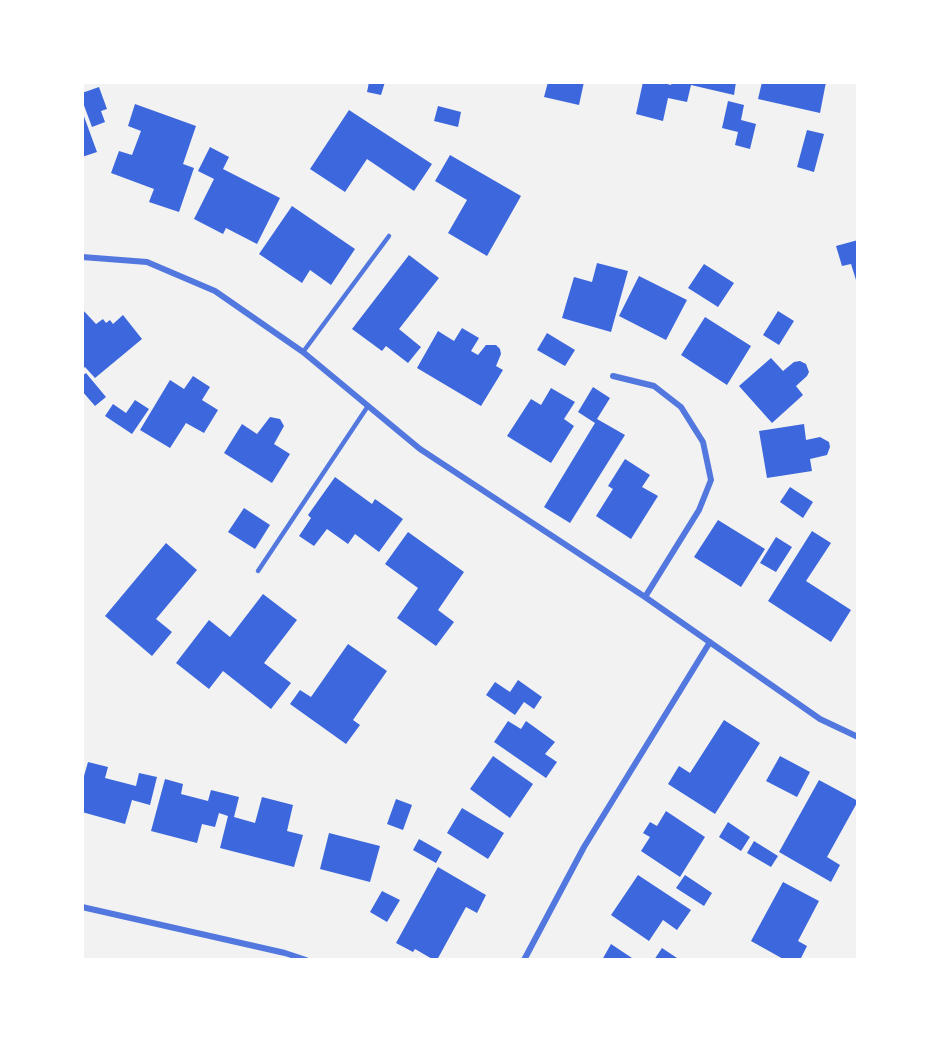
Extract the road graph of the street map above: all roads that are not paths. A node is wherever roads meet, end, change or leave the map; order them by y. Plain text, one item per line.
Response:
1 (388, 236) dead end
2 (82, 258) edge
3 (303, 352) junction
4 (613, 376) dead end
5 (368, 406) junction
6 (258, 571) dead end
7 (645, 597) junction
8 (710, 642) junction
9 (858, 737) edge
10 (82, 907) edge
11 (306, 960) edge
12 (524, 960) edge

1 - 3 lane
2 - 3 street
3 - 5 street
4 - 7 street
5 - 6 lane
5 - 7 street
7 - 8 street
8 - 9 street
8 - 12 street
10 - 11 street

